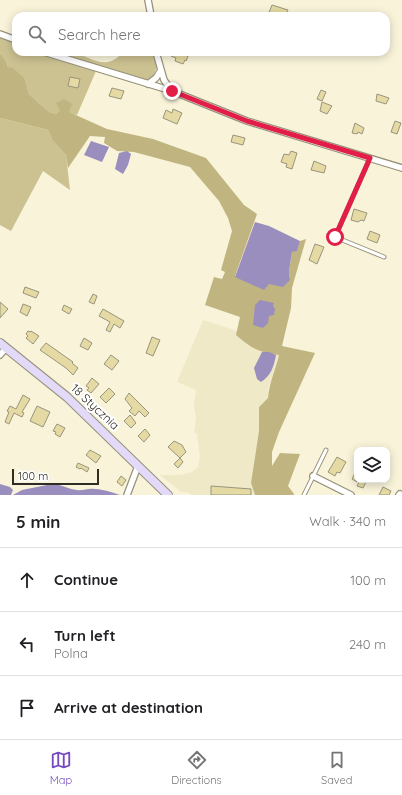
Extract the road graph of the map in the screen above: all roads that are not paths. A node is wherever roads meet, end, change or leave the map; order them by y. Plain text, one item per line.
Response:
1 (148, 0) edge
2 (150, 12) edge
3 (0, 34) edge
4 (12, 38) edge
5 (57, 56) edge
6 (157, 56) edge
7 (161, 70) junction
8 (148, 84) junction
9 (172, 91) junction
10 (370, 158) junction
11 (402, 168) edge
12 (384, 257) dead end
13 (3, 345) edge
14 (0, 355) edge
15 (326, 450) dead end
16 (138, 466) junction
17 (313, 476) junction
18 (127, 495) edge
19 (168, 495) edge
20 (304, 495) edge
21 (351, 495) edge

1 - 2 street
3 - 4 street
5 - 8 street
6 - 7 street
7 - 8 street
7 - 9 street
8 - 9 street
9 - 10 street
10 - 11 street
10 - 12 lane
13 - 14 street
13 - 16 street, 18 Stycznia
15 - 17 lane
16 - 18 street
16 - 19 street, 18 Stycznia
17 - 20 lane
17 - 21 street

